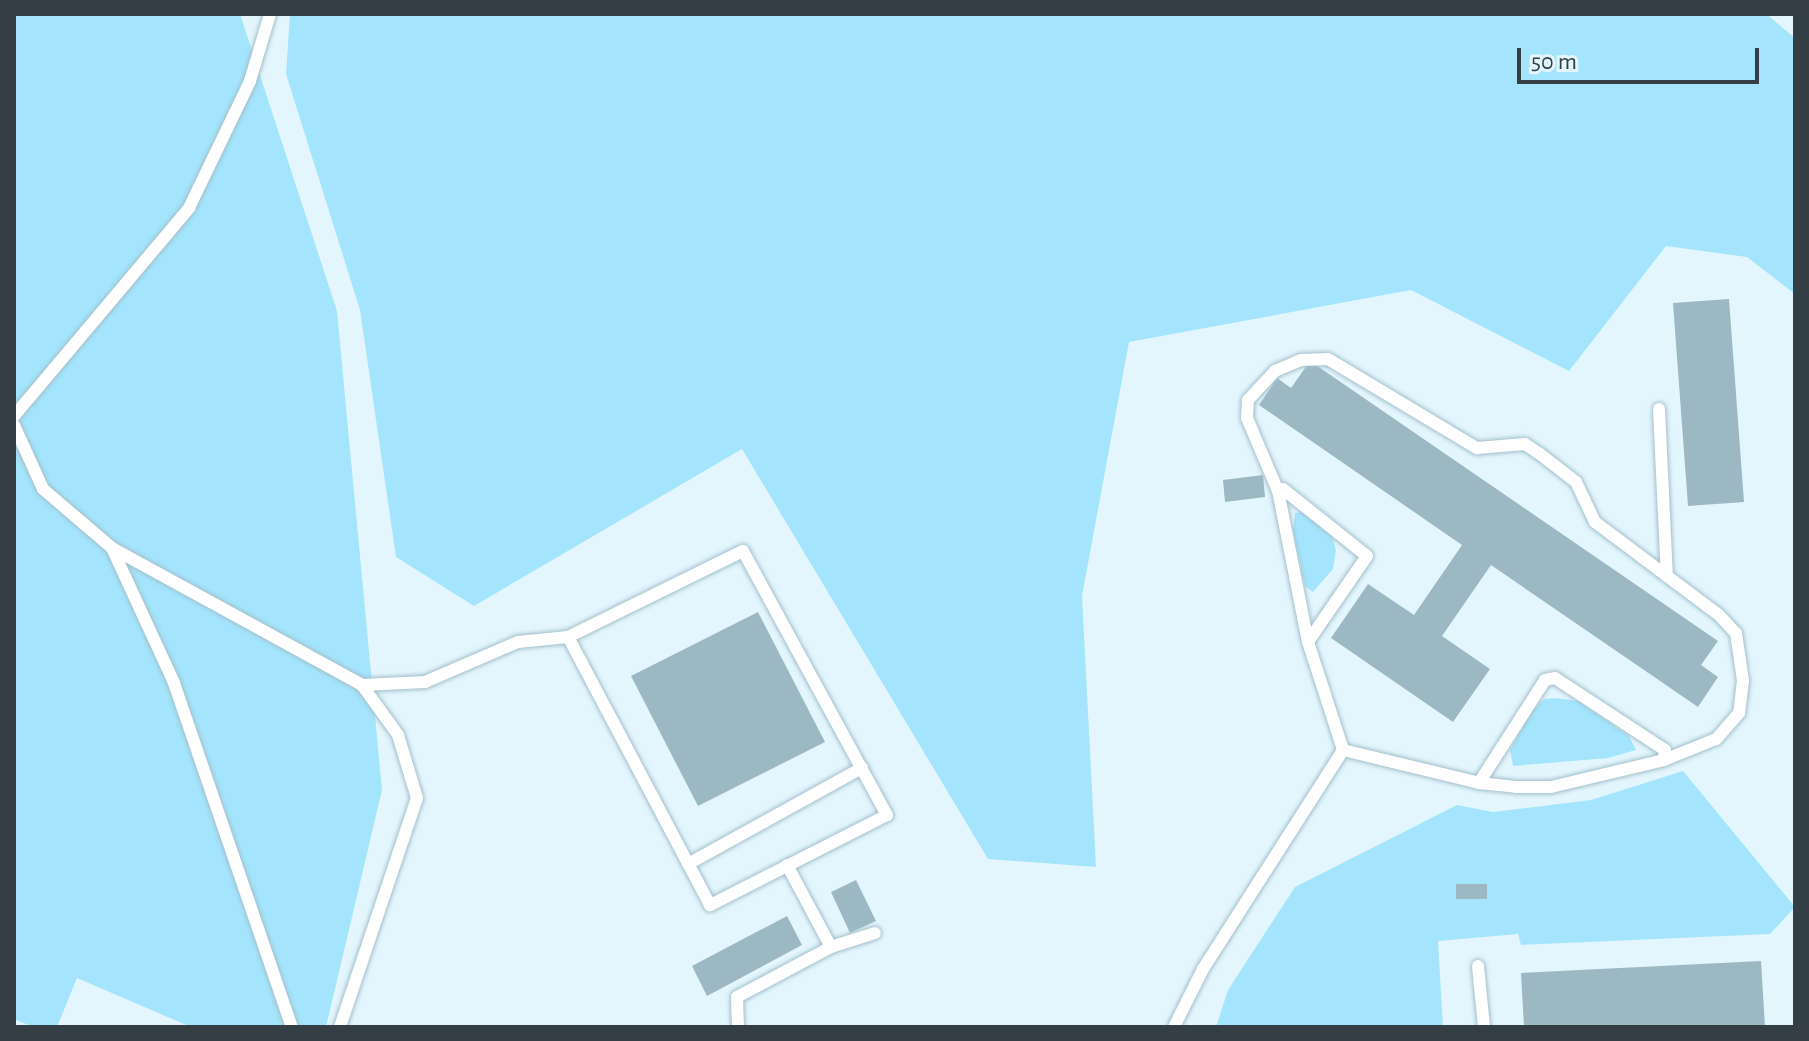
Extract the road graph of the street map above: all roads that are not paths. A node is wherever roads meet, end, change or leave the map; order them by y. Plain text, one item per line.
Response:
1 (270, 14) edge
2 (1659, 409) dead end
3 (14, 416) edge
4 (14, 425) edge
5 (1278, 491) junction
6 (112, 548) junction
7 (1667, 576) junction
8 (568, 637) junction
9 (1308, 642) junction
10 (362, 685) junction
11 (1343, 750) junction
12 (1664, 760) junction
13 (862, 768) junction
14 (1479, 783) junction
15 (688, 864) junction
16 (787, 865) junction
17 (875, 933) dead end
18 (831, 947) junction
19 (1478, 966) dead end
20 (292, 1027) edge
21 (340, 1027) edge
22 (738, 1027) edge
23 (1174, 1027) edge
24 (1484, 1027) edge

1 - 3 lane
2 - 7 lane
4 - 6 lane
5 - 7 lane
5 - 9 lane
5 - 9 lane
6 - 10 lane
6 - 20 lane
7 - 12 lane
8 - 10 lane
8 - 13 lane
8 - 15 lane
9 - 11 lane
10 - 21 lane
11 - 14 lane
11 - 23 lane
12 - 14 lane
12 - 14 lane
13 - 15 lane
13 - 16 lane
15 - 16 lane
16 - 18 lane
17 - 18 lane
18 - 22 lane
19 - 24 lane

